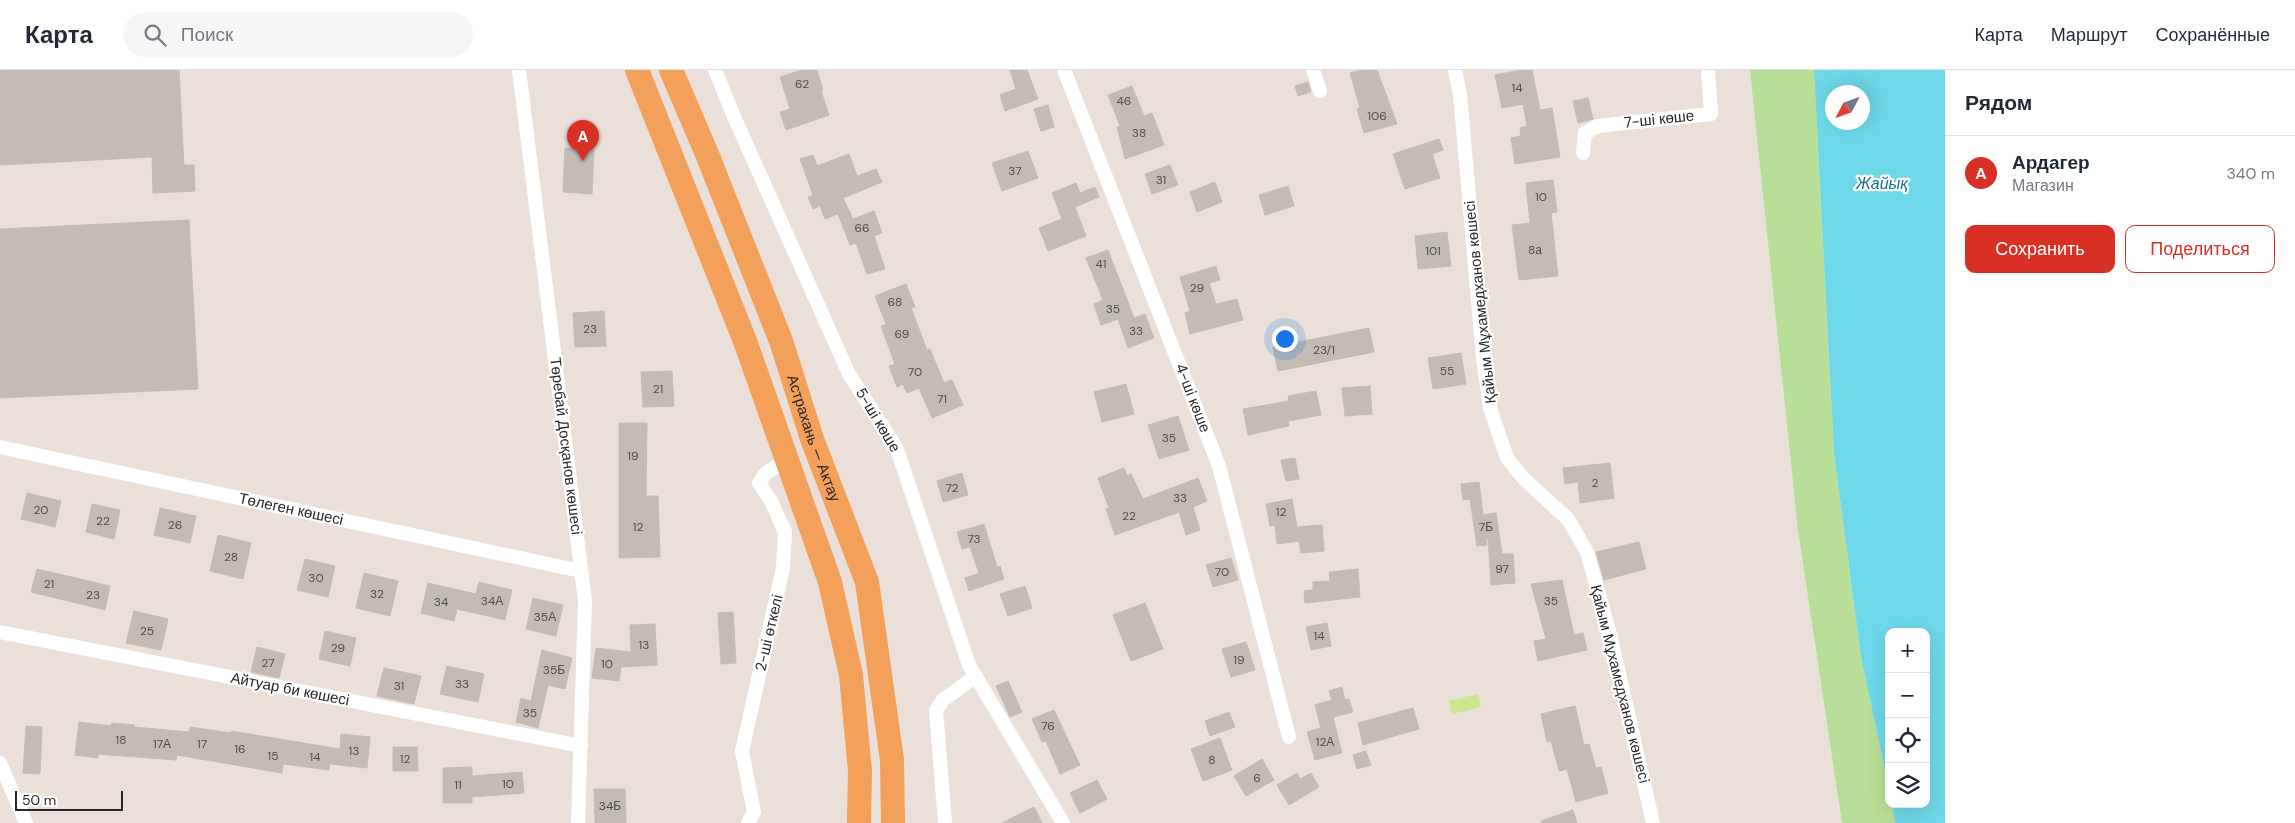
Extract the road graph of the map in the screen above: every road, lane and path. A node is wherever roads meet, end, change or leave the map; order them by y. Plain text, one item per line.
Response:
1 (519, 70) edge
2 (637, 70) edge
3 (671, 70) edge
4 (716, 70) edge
5 (1064, 70) edge
6 (1313, 70) edge
7 (1455, 70) edge
8 (1708, 70) edge
9 (1320, 91) dead end
10 (1583, 153) dead end
11 (0, 447) edge
12 (787, 460) junction
13 (581, 571) junction
14 (0, 632) edge
15 (976, 676) junction
16 (1289, 737) dead end
17 (581, 746) junction
18 (0, 763) edge
19 (26, 823) edge
20 (578, 823) edge
21 (748, 823) edge
22 (860, 823) edge
23 (892, 823) edge
24 (945, 823) edge
25 (1063, 823) edge
26 (1653, 823) edge

1 - 13 street, Төребай Досқанов көшесі
2 - 12 highway
3 - 23 highway, Астрахань — Актау
4 - 15 street, 5-шi көше
5 - 16 street, 4-шi көше
6 - 9 street
7 - 26 street, Қайым Мұхамедханов көшесi
8 - 10 street, 7-шi көше
11 - 13 street, Төлеген көшесі
12 - 21 street, 2-ші өткелі
12 - 22 highway
13 - 17 street, Төребай Досқанов көшесі
14 - 17 street, Айтуар би көшесі
15 - 24 street
15 - 25 street, 5-шi көше
17 - 20 street, Төребай Досқанов көшесі
18 - 19 street

